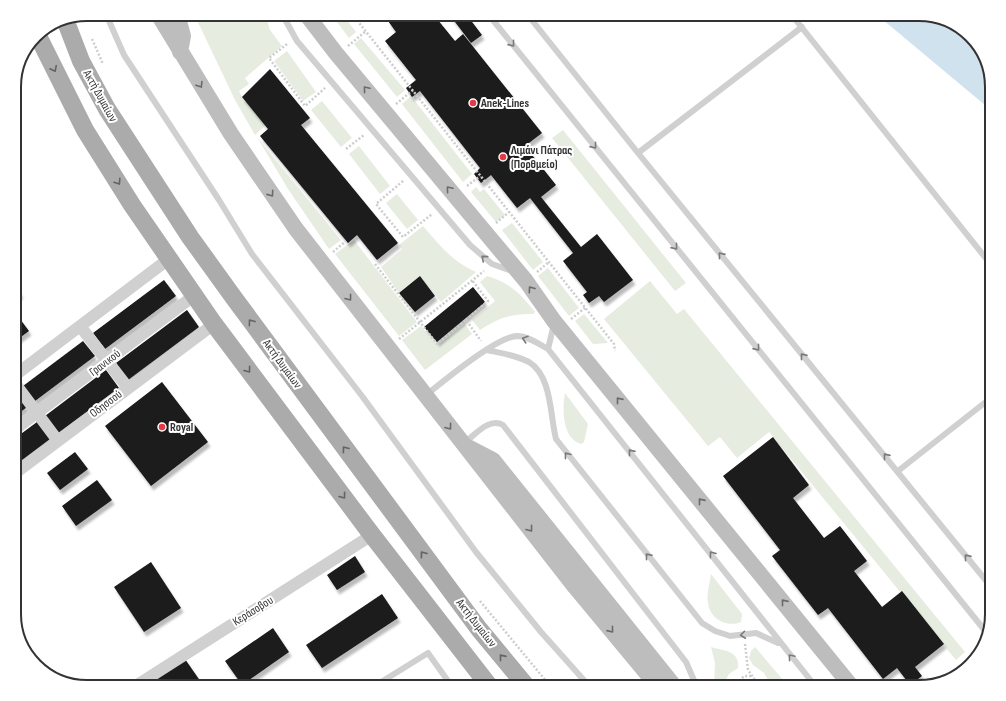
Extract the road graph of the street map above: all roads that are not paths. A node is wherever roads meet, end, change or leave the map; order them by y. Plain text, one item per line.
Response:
1 (109, 21) edge
2 (162, 21) edge
3 (179, 21) edge
4 (286, 21) edge
5 (311, 21) edge
6 (494, 21) edge
7 (533, 21) edge
8 (797, 21) edge
9 (67, 24) edge
10 (802, 27) junction
11 (40, 40) edge
12 (180, 52) junction
13 (638, 153) junction
14 (985, 257) edge
15 (170, 258) junction
16 (519, 273) junction
17 (195, 295) junction
18 (554, 321) junction
19 (214, 324) junction
20 (80, 326) junction
21 (548, 349) junction
22 (487, 350) junction
23 (107, 361) junction
24 (21, 371) edge
25 (128, 388) junction
26 (21, 391) edge
27 (425, 396) junction
28 (985, 403) edge
29 (37, 413) junction
30 (21, 425) edge
31 (58, 441) junction
32 (463, 444) junction
33 (21, 469) edge
34 (898, 471) junction
35 (372, 535) junction
36 (985, 579) edge
37 (983, 628) edge
38 (780, 643) junction
39 (145, 680) edge
40 (384, 680) edge
41 (447, 680) edge
42 (485, 680) edge
43 (520, 680) edge
44 (584, 680) edge
45 (652, 680) edge
46 (669, 680) edge
47 (694, 680) edge
48 (810, 680) edge
49 (845, 680) edge

1 - 44 lane
2 - 12 main road
3 - 12 main road
16 -> 4 lane
16 -> 5 main road
6 -> 37 lane
7 - 13 lane
8 - 10 lane
43 -> 9 main road, Ακτή Δυμαίων
10 - 13 lane
10 - 14 lane
11 -> 15 main road
12 -> 27 main road
34 -> 13 lane
15 - 17 main road
15 - 20 street
18 -> 16 main road
17 - 19 main road
17 - 23 street, Γρανικού
18 - 21 lane
49 -> 18 main road
19 - 25 street, Οδησσού
19 -> 35 main road
20 - 23 street
20 - 24 street
21 -> 22 lane
38 -> 21 lane
22 - 27 lane
38 -> 22 lane
23 - 25 street
23 - 29 street, Γρανικού
25 - 31 street, Οδησσού
26 - 29 street
27 -> 32 main road
28 - 34 lane
29 - 30 street, Γρανικού
29 - 31 street
31 - 33 street, Οδησσού
32 -> 45 main road
32 - 46 main road
32 - 47 lane
36 -> 34 lane
35 - 39 street, Κεράσοβου
35 - 42 main road
48 -> 38 lane
40 - 41 lane

